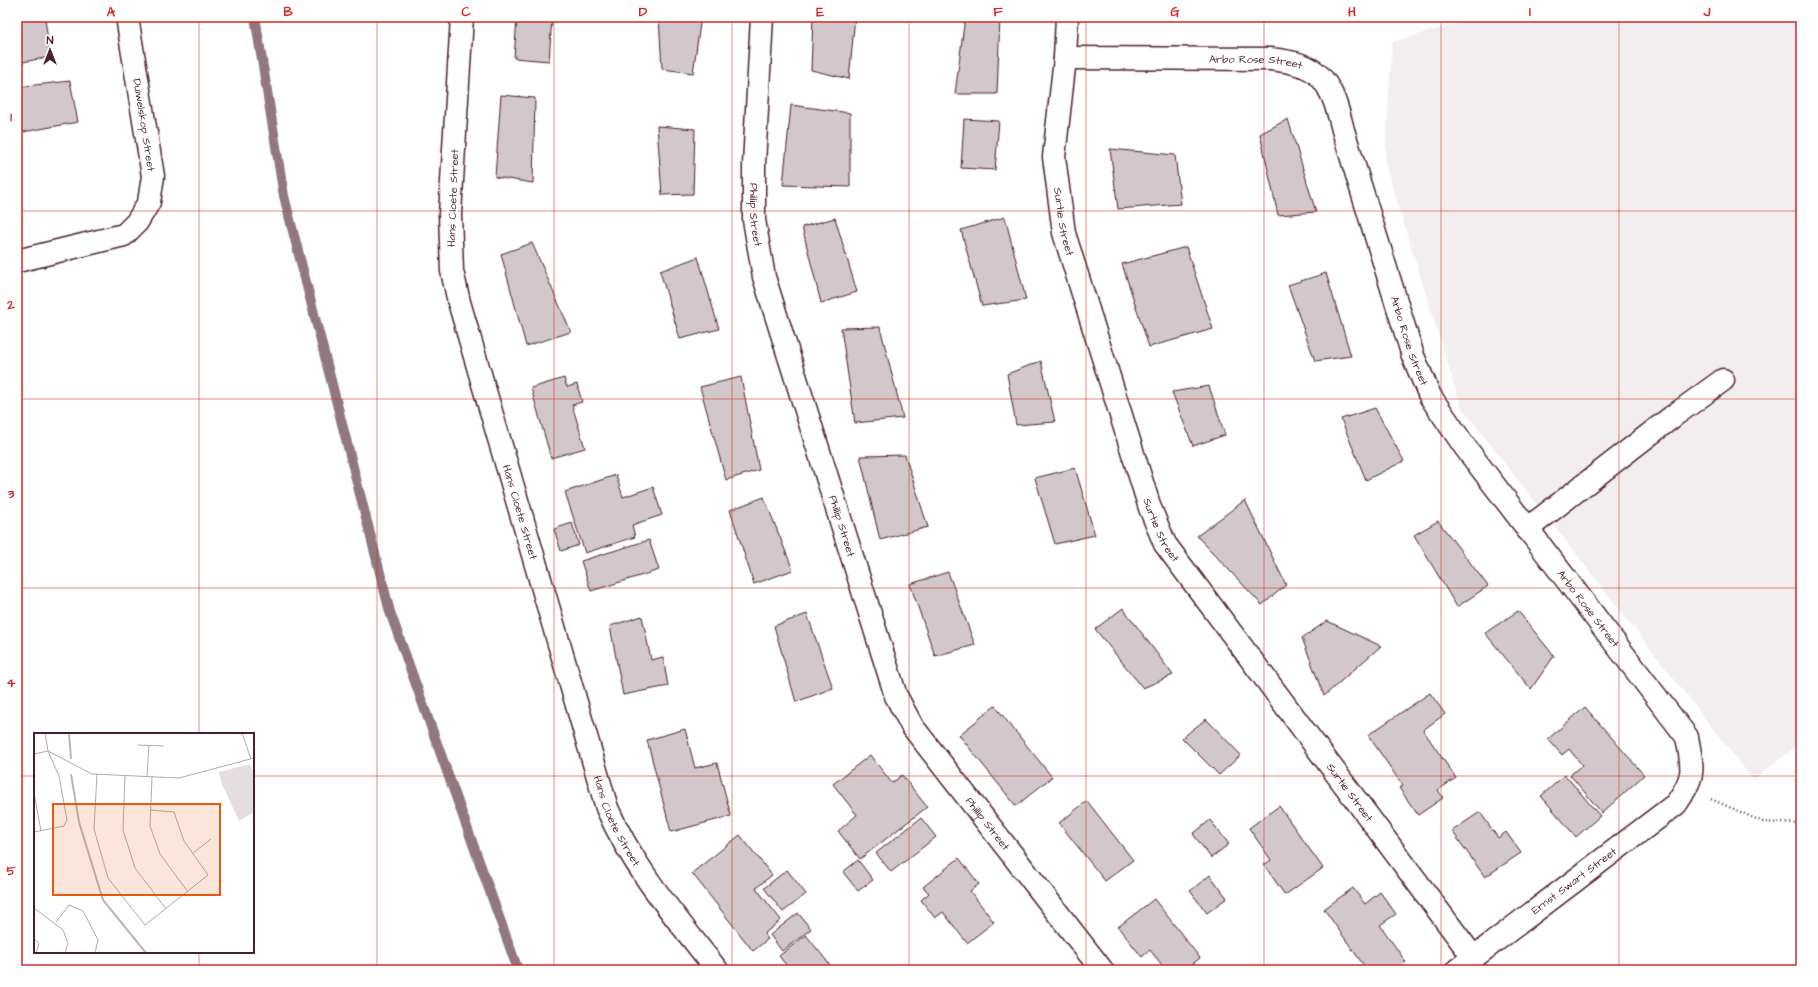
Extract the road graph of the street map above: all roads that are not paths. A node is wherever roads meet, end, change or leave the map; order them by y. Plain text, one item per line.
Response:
1 (127, 17) edge
2 (462, 17) edge
3 (762, 17) edge
4 (1067, 17) edge
5 (1065, 58) junction
6 (17, 261) edge
7 (1723, 380) dead end
8 (1527, 529) junction
9 (1687, 788) joint
10 (1474, 957) junction
11 (717, 970) edge
12 (1102, 970) edge
13 (1457, 970) edge

1 - 6 street, Duiwelskop Street
2 - 11 street, Hans Cloete Street
3 - 12 street, Phillip Street
4 - 5 street, Surtie Street
5 - 8 street, Arbo Rose Street
5 - 10 street, Surtie Street
7 - 8 street
8 - 9 street, Arbo Rose Street
9 - 10 street, Ernst Swart Street
10 - 13 street, Ernst Swart Street

